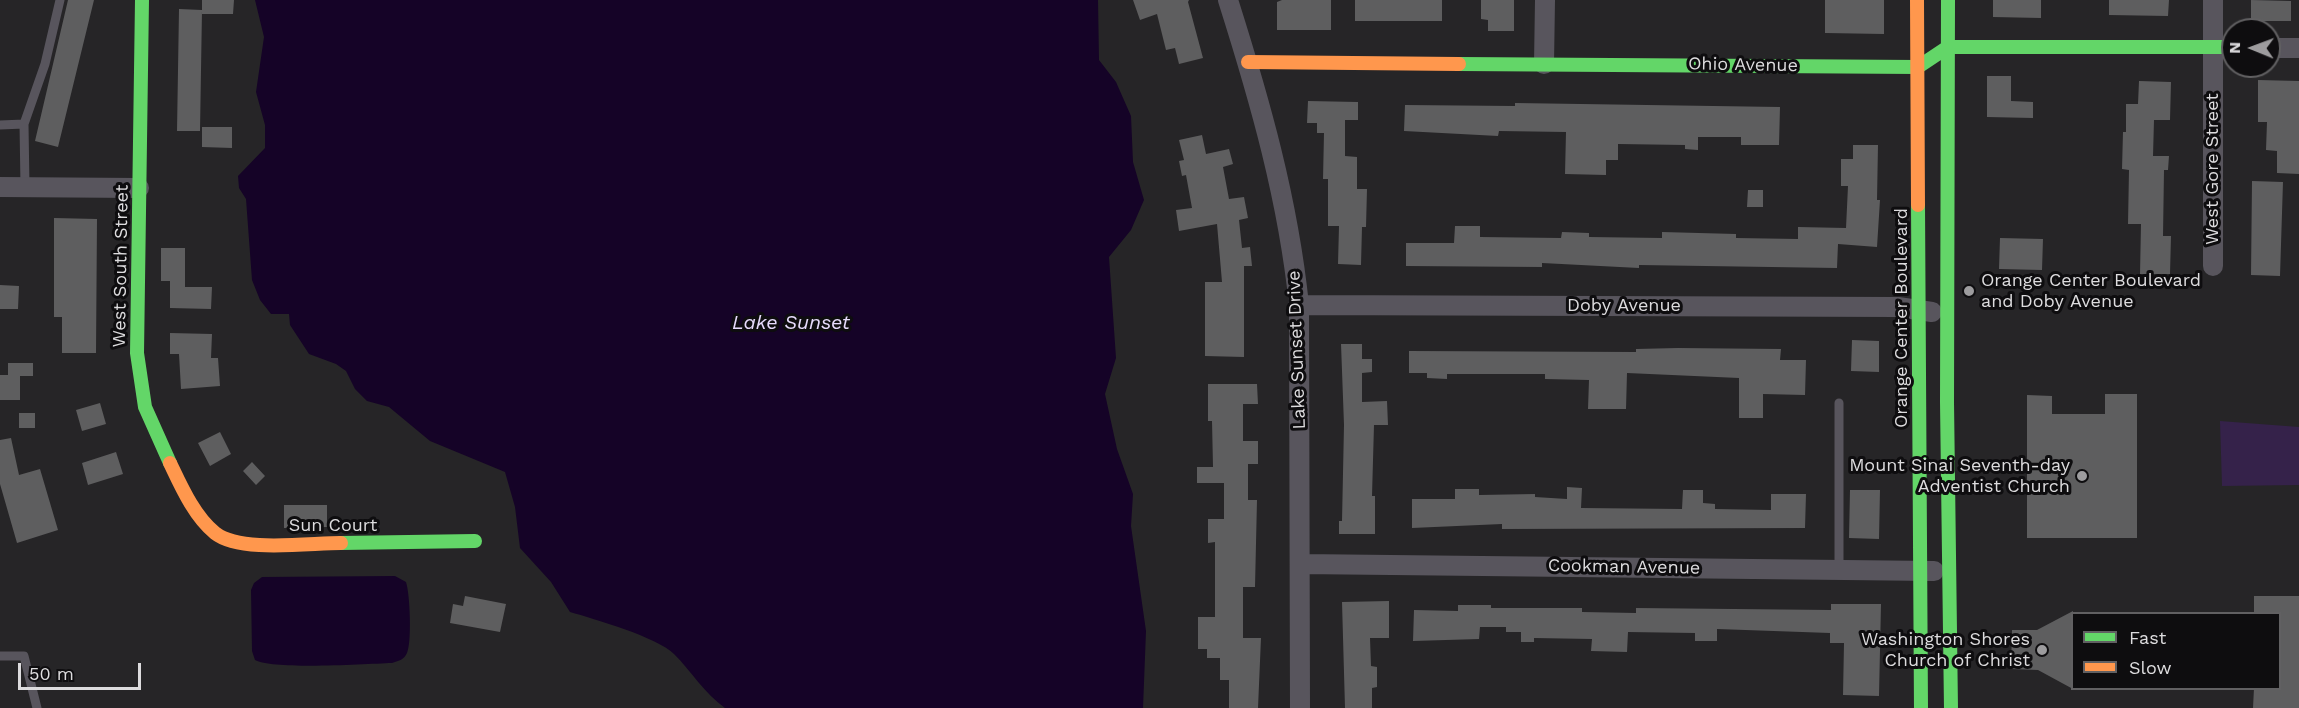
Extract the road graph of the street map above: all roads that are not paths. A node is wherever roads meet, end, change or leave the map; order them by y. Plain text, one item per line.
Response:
1 (60, 0) edge
2 (142, 0) edge
3 (1228, 0) edge
4 (1545, 0) edge
5 (1917, 0) edge
6 (1947, 0) edge
7 (2213, 0) edge
8 (1948, 46) junction
9 (2213, 47) junction
10 (2221, 47) edge
11 (2281, 48) edge
12 (2299, 48) edge
13 (1248, 62) junction
14 (1544, 63) junction
15 (1918, 67) junction
16 (24, 124) junction
17 (0, 125) edge
18 (0, 187) edge
19 (25, 187) junction
20 (139, 188) junction
21 (2213, 266) dead end
22 (1299, 305) junction
23 (1921, 311) junction
24 (1948, 314) junction
25 (1839, 403) dead end
26 (202, 518) joint
27 (475, 541) dead end
28 (1300, 564) junction
29 (1839, 569) junction
30 (1919, 570) junction
31 (1948, 572) junction
32 (0, 656) edge
33 (37, 708) edge
34 (1300, 708) edge
35 (1921, 708) edge
36 (1951, 708) edge

1 - 16 lane
2 - 20 street, West South Street
3 - 13 street, Lake Sunset Drive
4 - 14 street
5 - 15 street, Orange Center Boulevard
6 - 8 street
7 - 9 street, West Gore Street
8 - 9 street
8 - 15 street
8 - 24 street
9 - 10 street
9 - 21 street, West Gore Street
11 - 12 street
13 - 14 street, Ohio Avenue
13 - 22 street, Lake Sunset Drive
14 - 15 street, Ohio Avenue
15 - 23 street, Orange Center Boulevard
16 - 17 lane
16 - 19 lane
18 - 19 street
19 - 20 street
20 - 26 street, West South Street
22 - 23 street, Doby Avenue
22 - 28 street, Lake Sunset Drive
23 - 24 street, Doby Avenue
23 - 30 street, Orange Center Boulevard
24 - 31 street
25 - 29 lane
26 - 27 street, Sun Court
28 - 29 street, Cookman Avenue
28 - 34 street, Lake Sunset Drive
29 - 30 street, Cookman Avenue
30 - 31 street, Cookman Avenue
30 - 35 street, Orange Center Boulevard
31 - 36 street
32 - 33 lane

